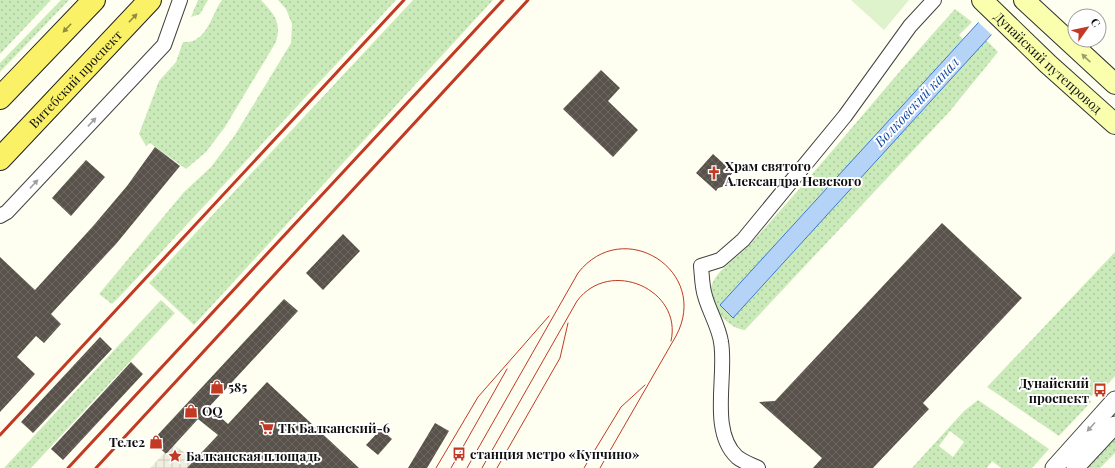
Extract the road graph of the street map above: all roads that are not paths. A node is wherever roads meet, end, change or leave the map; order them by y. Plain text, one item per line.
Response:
1 (94, 0) edge
2 (150, 0) edge
3 (180, 0) edge
4 (934, 0) edge
5 (982, 0) edge
6 (1024, 0) edge
7 (1115, 84) edge
8 (0, 98) edge
9 (1115, 124) edge
10 (0, 159) edge
11 (0, 216) edge
12 (1115, 400) edge
13 (1115, 425) edge
14 (758, 468) edge
15 (1054, 468) edge
16 (1075, 468) edge

1 -> 8 main road
10 -> 2 main road, Витебский проспект
11 -> 3 street
4 - 14 street
5 - 9 main road, Дунайский путепровод
7 -> 6 main road
12 -> 15 street
13 - 16 street

